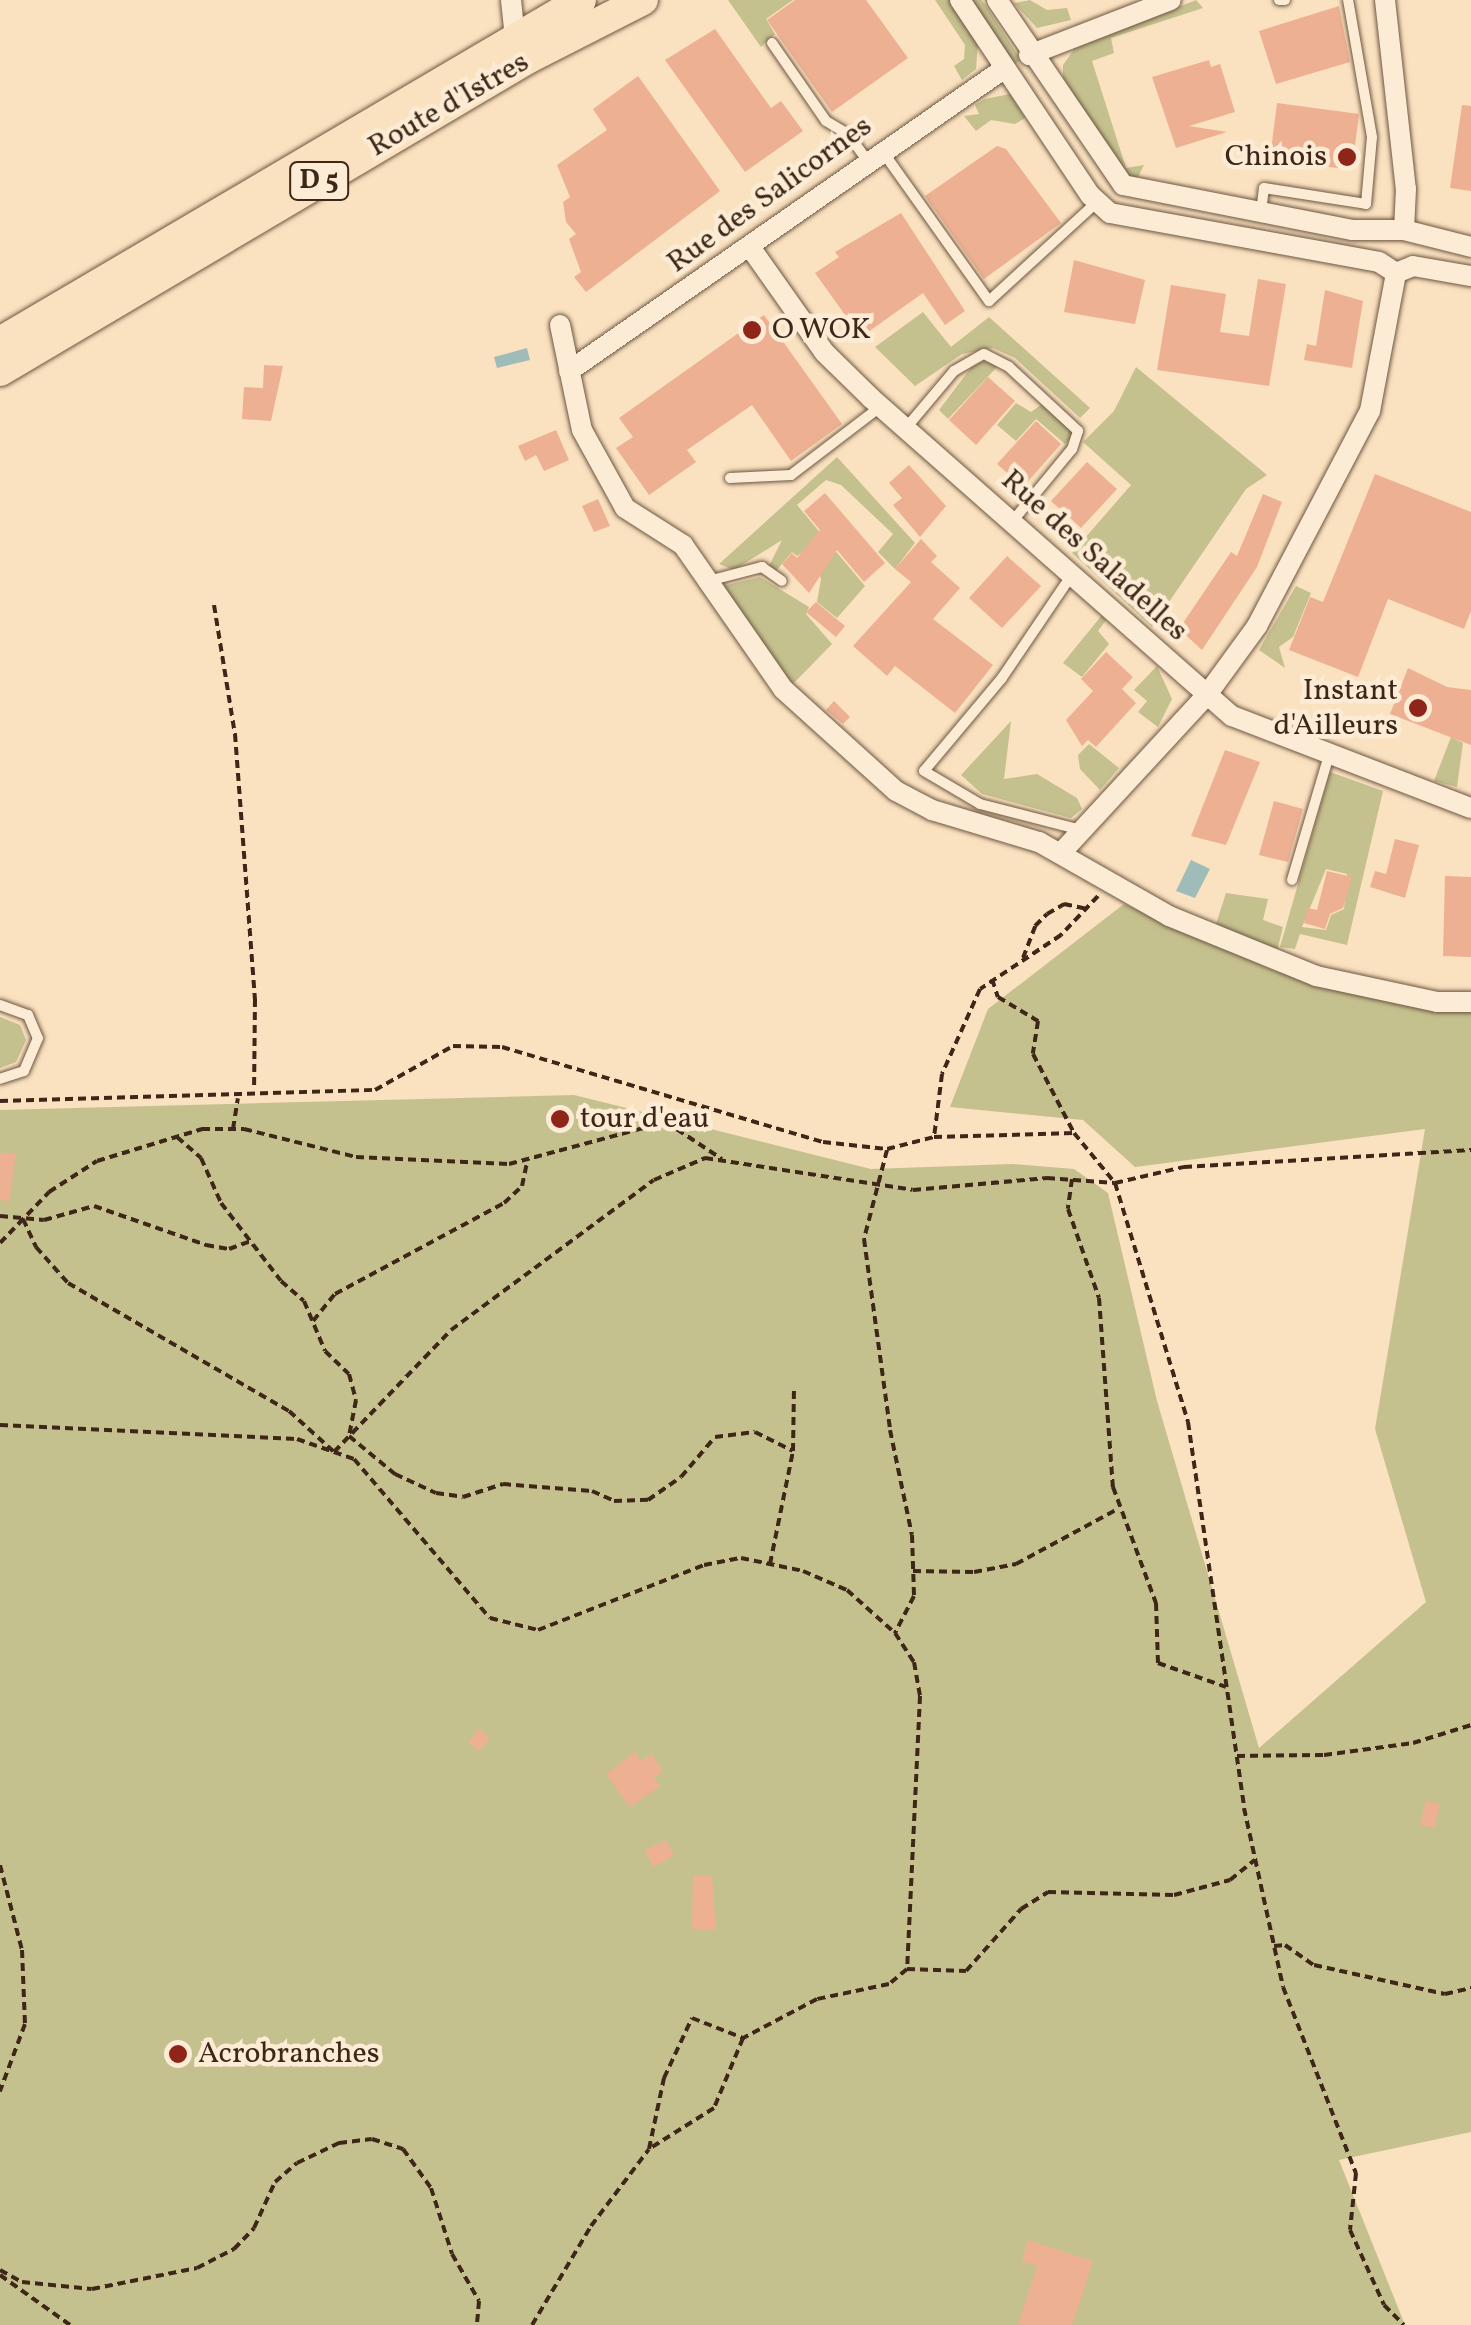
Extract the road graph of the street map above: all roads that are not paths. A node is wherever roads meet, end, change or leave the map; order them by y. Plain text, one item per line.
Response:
1 (511, 0) edge
2 (581, 0) edge
3 (644, 0) edge
4 (960, 0) edge
5 (997, 0) edge
6 (1171, 0) edge
7 (1348, 0) edge
8 (1384, 0) edge
9 (515, 37) junction
10 (772, 42) dead end
11 (1030, 55) junction
12 (1006, 68) junction
13 (875, 157) junction
14 (1096, 203) junction
15 (1260, 213) junction
16 (1401, 233) junction
17 (750, 247) junction
18 (1471, 247) edge
19 (1396, 267) junction
20 (1471, 276) edge
21 (560, 325) dead end
22 (0, 342) edge
23 (0, 371) edge
24 (570, 371) junction
25 (880, 406) junction
26 (905, 428) junction
27 (730, 478) dead end
28 (1012, 523) junction
29 (1071, 576) junction
30 (712, 580) junction
31 (782, 581) dead end
32 (1206, 696) junction
33 (1329, 755) junction
34 (1471, 808) edge
35 (1081, 830) junction
36 (1061, 852) junction
37 (1292, 880) dead end
38 (1471, 1002) edge
39 (0, 1004) edge
40 (0, 1079) edge

1 - 9 street
2 - 9 main road, Route d'Istres / D 5
3 - 23 main road, Route d'Istres / D 5
4 - 12 street
5 - 11 street
6 - 11 street
7 - 15 lane
8 - 16 street
9 - 22 main road, Route d'Istres / D 5
10 - 13 lane
11 - 15 street
12 - 13 street, Rue des Salicornes
12 - 14 street
13 - 14 lane
13 - 17 street, Rue des Salicornes
14 - 19 street
15 - 16 street
16 - 18 street
16 - 19 street
16 - 19 street
17 - 24 street, Rue des Salicornes
17 - 25 street, Rue des Saladelles
19 - 20 street
19 - 32 street
21 - 24 street
24 - 30 street
25 - 26 street, Rue des Saladelles
25 - 27 lane
26 - 28 street, Rue des Saladelles
26 - 28 lane
28 - 29 street, Rue des Saladelles
29 - 32 street, Rue des Saladelles
29 - 35 lane
30 - 31 lane
30 - 36 street
32 - 33 street, Rue des Saladelles
32 - 35 street
33 - 34 street, Rue des Saladelles
33 - 37 lane
35 - 36 street
36 - 38 street
39 - 40 lane

